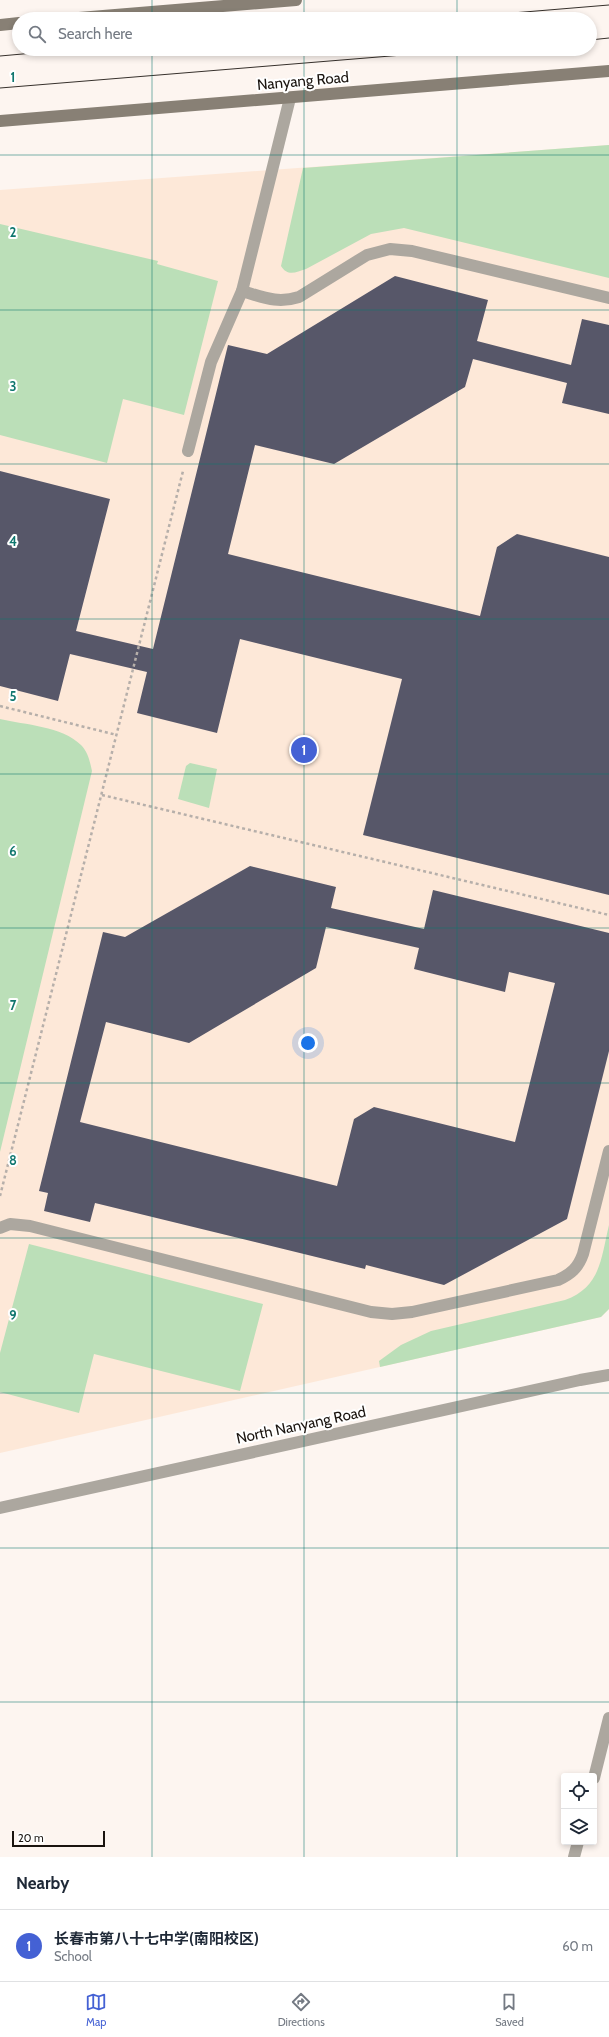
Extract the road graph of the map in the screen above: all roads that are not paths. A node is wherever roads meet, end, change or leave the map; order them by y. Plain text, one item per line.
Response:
1 (296, 0) edge
2 (151, 12) edge
3 (12, 24) edge
4 (0, 25) edge
5 (609, 71) edge
6 (290, 98) junction
7 (0, 121) edge
8 (242, 291) junction
9 (609, 298) edge
10 (188, 451) road end
11 (609, 1151) edge
12 (0, 1228) edge
13 (609, 1375) edge
14 (0, 1508) edge
15 (609, 1718) edge
16 (595, 1773) edge
17 (577, 1845) edge
18 (574, 1857) edge

1 - 2 main road
3 - 4 main road
5 - 6 main road, Nanyang Road
6 - 7 main road, Nanyang Road
6 - 8 street
8 - 9 street
8 - 10 street
11 - 12 street
13 - 14 street, North Nanyang Road
15 - 16 street
17 - 18 street

